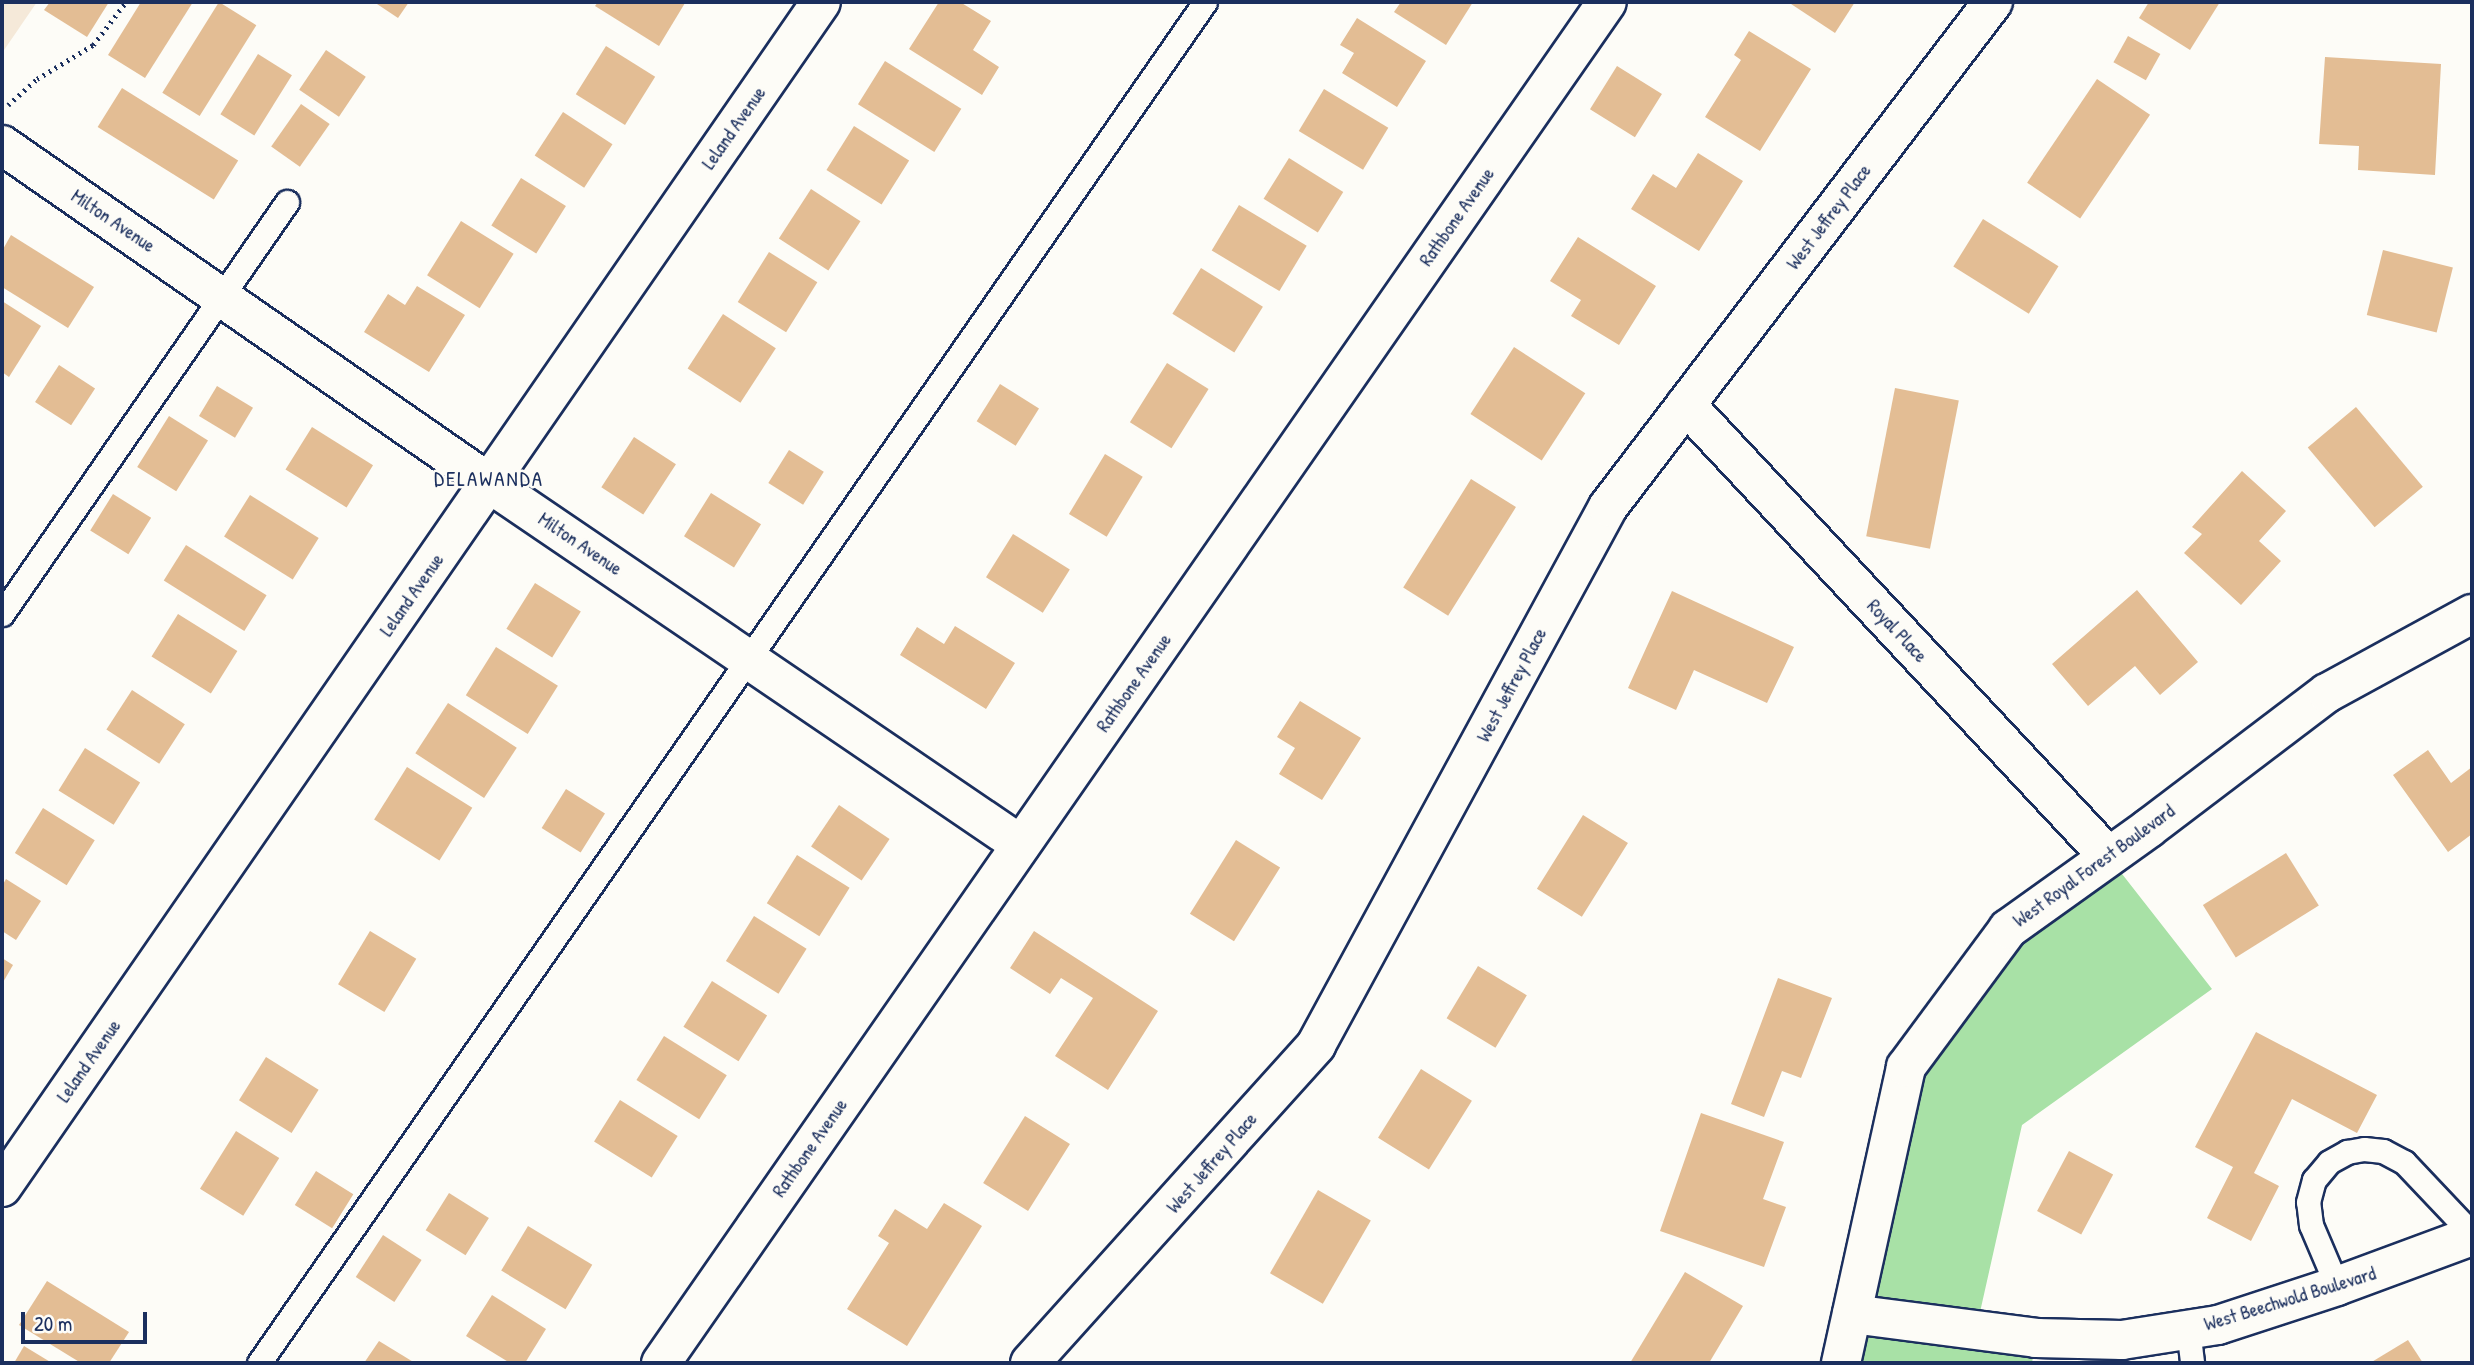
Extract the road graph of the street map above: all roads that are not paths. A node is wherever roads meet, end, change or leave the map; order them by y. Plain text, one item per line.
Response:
1 (821, 2) edge
2 (1205, 2) edge
3 (1607, 2) edge
4 (1993, 2) edge
5 (2, 145) edge
6 (287, 202) dead end
7 (223, 296) junction
8 (1686, 405) junction
9 (489, 483) junction
10 (2, 614) edge
11 (2472, 614) edge
12 (748, 659) junction
13 (1021, 845) junction
14 (2108, 856) junction
15 (2, 1187) edge
16 (2472, 1235) edge
17 (2337, 1286) junction
18 (1852, 1314) junction
19 (2190, 1346) edge
20 (259, 1363) edge
21 (660, 1363) edge
22 (1030, 1363) edge
23 (1841, 1363) edge

1 - 9 street, Leland Avenue
2 - 12 lane
3 - 13 street, Rathbone Avenue
4 - 8 street, West Jeffrey Place
5 - 7 street, Milton Avenue
6 - 7 lane
7 - 9 street, Milton Avenue
7 - 10 lane
8 - 14 street, Royal Place
8 - 22 street, West Jeffrey Place
9 - 12 street, Milton Avenue
9 - 15 street, Leland Avenue
11 - 14 street, West Royal Forest Boulevard
12 - 13 street, Milton Avenue
12 - 20 lane
13 - 21 street, Rathbone Avenue
14 - 18 street, West Royal Forest Boulevard
16 - 17 street, West Beechwold Boulevard
16 - 17 lane
17 - 19 street, West Beechwold Boulevard
18 - 19 street, West Beechwold Boulevard
18 - 23 street, West Royal Forest Boulevard

